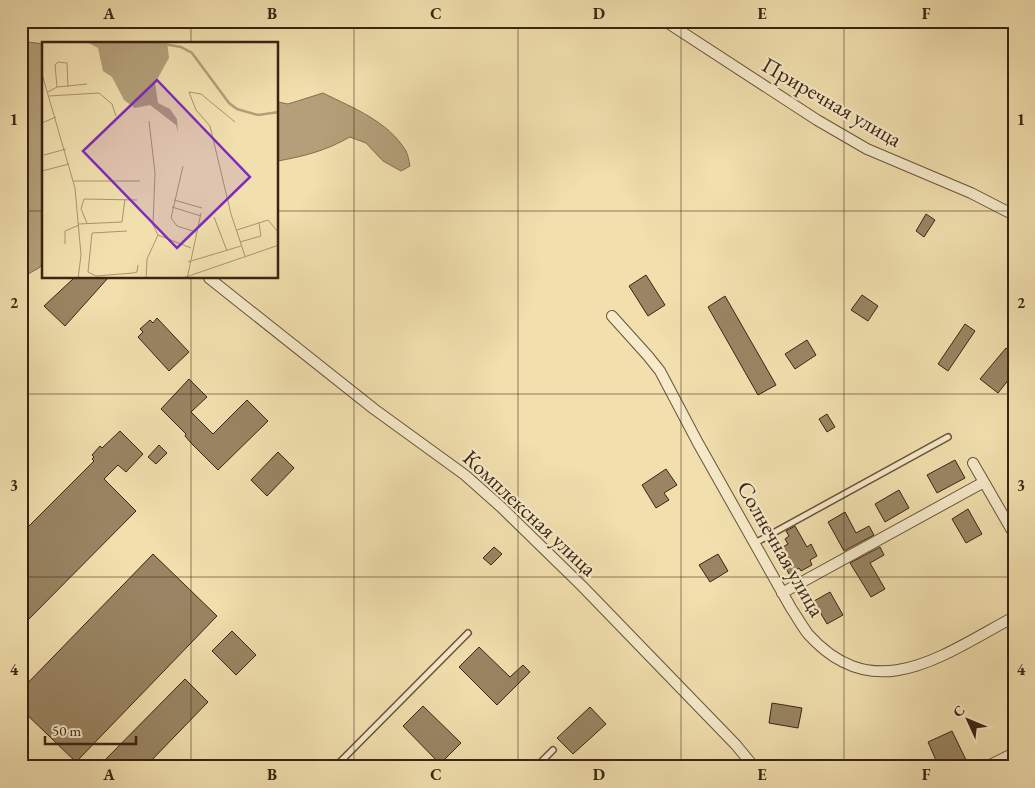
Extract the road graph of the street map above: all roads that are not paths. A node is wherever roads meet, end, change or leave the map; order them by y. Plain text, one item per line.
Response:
1 (664, 21) edge
2 (1014, 215) edge
3 (210, 279) edge
4 (612, 316) dead end
5 (948, 437) dead end
6 (973, 463) dead end
7 (984, 482) junction
8 (1014, 534) edge
9 (754, 544) junction
10 (782, 592) junction
11 (1014, 617) edge
12 (468, 633) dead end
13 (553, 750) dead end
14 (1014, 753) edge
15 (335, 767) edge
16 (536, 767) edge
17 (754, 767) edge
18 (986, 767) edge

1 - 2 street, Приречная улица
3 - 17 street, Комплексная улица
4 - 9 street, Солнечная улица
5 - 9 lane
6 - 7 street
7 - 8 street
7 - 10 street
9 - 10 street, Солнечная улица
10 - 11 street, Солнечная улица
12 - 15 lane
13 - 16 lane
14 - 18 street

